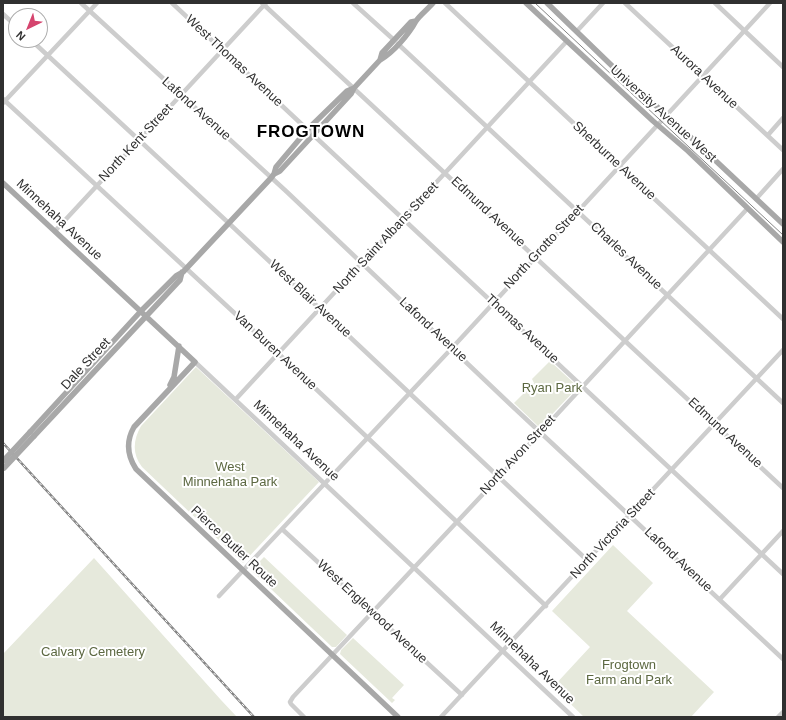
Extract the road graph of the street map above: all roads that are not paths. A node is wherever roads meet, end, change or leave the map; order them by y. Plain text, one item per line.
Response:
1 (81, 3) edge
2 (96, 3) edge
3 (172, 3) edge
4 (353, 3) edge
5 (433, 3) edge
6 (445, 3) edge
7 (526, 3) edge
8 (546, 3) edge
9 (603, 3) edge
10 (626, 3) edge
11 (715, 3) edge
12 (770, 3) edge
13 (264, 4) edge
14 (89, 11) junction
15 (577, 31) junction
16 (745, 31) junction
17 (567, 41) junction
18 (396, 42) junction
19 (40, 48) edge
20 (223, 50) junction
21 (48, 56) junction
22 (783, 67) edge
23 (703, 76) junction
24 (530, 82) junction
25 (354, 88) junction
26 (180, 95) junction
27 (4, 101) edge
28 (666, 115) junction
29 (783, 118) edge
30 (658, 125) junction
31 (488, 128) junction
32 (308, 129) junction
33 (314, 134) junction
34 (768, 135) junction
35 (139, 141) junction
36 (783, 150) edge
37 (620, 166) junction
38 (783, 170) edge
39 (446, 173) junction
40 (273, 176) junction
41 (3, 183) edge
42 (96, 186) junction
43 (756, 199) junction
44 (747, 208) junction
45 (577, 211) junction
46 (404, 218) junction
47 (229, 223) junction
48 (783, 224) edge
49 (55, 231) junction
50 (783, 242) edge
51 (709, 250) junction
52 (535, 257) junction
53 (362, 263) junction
54 (184, 270) junction
55 (667, 295) junction
56 (493, 302) junction
57 (320, 309) junction
58 (140, 311) junction
59 (146, 316) junction
60 (783, 318) edge
61 (625, 340) junction
62 (179, 346) junction
63 (452, 348) junction
64 (783, 350) edge
65 (278, 354) junction
66 (195, 362) junction
67 (757, 379) junction
68 (583, 386) junction
69 (168, 389) junction
70 (409, 392) junction
71 (236, 399) junction
72 (783, 403) edge
73 (715, 424) junction
74 (541, 431) junction
75 (32, 434) junction
76 (367, 438) junction
77 (3, 461) edge
78 (3, 469) edge
79 (672, 470) junction
80 (499, 477) junction
81 (325, 483) junction
82 (783, 488) edge
83 (630, 516) junction
84 (457, 522) junction
85 (282, 529) junction
86 (783, 531) edge
87 (762, 554) junction
88 (588, 561) junction
89 (414, 567) junction
90 (243, 570) junction
91 (783, 574) edge
92 (219, 596) dead end
93 (720, 599) junction
94 (546, 606) junction
95 (372, 612) junction
96 (504, 651) junction
97 (332, 655) junction
98 (783, 659) edge
99 (462, 695) junction
100 (783, 712) edge
101 (304, 717) edge
102 (398, 717) edge
103 (441, 717) edge
104 (573, 717) edge
105 (778, 717) edge

1 - 14 street, Lafond Avenue
2 - 14 street
3 - 20 street, West Thomas Avenue
4 - 18 street, Charles Avenue
5 - 18 main road, Dale Street
6 - 24 street, Sherburne Avenue
7 - 17 main road, University Avenue West
8 - 15 main road, University Avenue West
9 - 15 street
10 - 23 street, Aurora Avenue
11 - 16 street
12 - 16 street, North Grotto Street
13 - 20 street, North Kent Street
13 - 25 street, Edmund Avenue
14 - 21 street
14 - 26 street, Lafond Avenue
15 - 28 main road, University Avenue West
16 - 22 street
16 - 23 street, North Grotto Street
17 - 24 street, North Saint Albans Street
17 - 30 main road, University Avenue West
18 - 25 main road, Dale Street
18 - 31 street, Charles Avenue
19 - 21 street, West Blair Avenue
20 - 26 street, North Kent Street
20 - 32 street, West Thomas Avenue
21 - 27 street
21 - 35 street, West Blair Avenue
23 - 28 street, North Grotto Street
23 - 34 street, Aurora Avenue
24 - 31 street, North Saint Albans Street
24 - 37 street, Sherburne Avenue
25 - 32 main road, Dale Street
25 - 33 main road, Dale Street
25 - 39 street, Edmund Avenue
26 - 35 street, North Kent Street
26 - 40 street, Lafond Avenue
27 - 42 street, Van Buren Avenue
28 - 30 street, North Grotto Street
28 - 43 main road, University Avenue West
29 - 34 street
30 - 37 street, North Grotto Street
30 - 44 main road, University Avenue West
31 - 39 street, North Saint Albans Street
31 - 45 street, Charles Avenue
32 - 33 street, West Thomas Avenue
32 - 40 main road, Dale Street
33 - 40 main road, Dale Street
33 - 46 street, Thomas Avenue
34 - 36 street, Aurora Avenue
35 - 42 street, North Kent Street
35 - 47 street, West Blair Avenue
37 - 45 street, North Grotto Street
37 - 51 street, Sherburne Avenue
38 - 43 street
39 - 46 street, North Saint Albans Street
39 - 52 street, Edmund Avenue
40 - 47 main road, Dale Street
40 - 53 street, Lafond Avenue
41 - 49 main road, Minnehaha Avenue
42 - 49 street, North Kent Street
42 - 54 street, Van Buren Avenue
43 - 48 main road, University Avenue West
44 - 50 main road, University Avenue West
44 - 51 street, North Avon Street
45 - 52 street, North Grotto Street
45 - 55 street, Charles Avenue
46 - 53 street, North Saint Albans Street
46 - 56 street, Thomas Avenue
47 - 54 main road, Dale Street
47 - 57 street, West Blair Avenue
49 - 58 main road, Minnehaha Avenue
51 - 55 street, North Avon Street
51 - 60 street, Sherburne Avenue
52 - 56 street, North Grotto Street
52 - 61 street, Edmund Avenue
53 - 57 street, North Saint Albans Street
53 - 63 street, Lafond Avenue
54 - 58 main road, Dale Street
54 - 59 main road, Dale Street
54 - 65 street, Van Buren Avenue
55 - 61 street, North Avon Street
55 - 67 street, Charles Avenue
56 - 63 street, North Grotto Street
56 - 68 street, Thomas Avenue
57 - 65 street, North Saint Albans Street
57 - 70 street, West Blair Avenue
58 - 59 main road, Minnehaha Avenue
58 - 75 main road, Dale Street
59 - 62 main road, Minnehaha Avenue
59 - 75 main road, Dale Street
61 - 68 street, North Avon Street
61 - 73 street, Edmund Avenue
62 - 66 main road, Minnehaha Avenue
62 - 69 main road
63 - 70 street, North Grotto Street
63 - 74 street, Lafond Avenue
64 - 67 street, North Victoria Street
65 - 71 street, North Saint Albans Street
65 - 76 street, Van Buren Avenue
66 - 69 main road, Pierce Butler Route
66 - 71 street, Minnehaha Avenue
67 - 72 street, Charles Avenue
67 - 73 street, North Victoria Street
68 - 74 street, North Avon Street
68 - 79 street, Thomas Avenue
69 - 90 main road, Pierce Butler Route
70 - 76 street, North Grotto Street
70 - 80 street, West Blair Avenue
71 - 81 street, Minnehaha Avenue
73 - 79 street, North Victoria Street
73 - 82 street, Edmund Avenue
74 - 80 street, North Avon Street
74 - 83 street, Lafond Avenue
75 - 77 main road, Dale Street, bridge
75 - 78 main road, Dale Street, bridge
76 - 81 street, North Grotto Street
76 - 84 street, Van Buren Avenue
79 - 83 street, North Victoria Street
79 - 87 street, Thomas Avenue
80 - 84 street, North Avon Street
80 - 88 street, West Blair Avenue
81 - 85 street, North Grotto Street
81 - 89 street, Minnehaha Avenue
83 - 88 street, North Victoria Street
83 - 93 street, Lafond Avenue
84 - 89 street, North Avon Street
84 - 94 street, Van Buren Avenue
85 - 90 street, North Grotto Street
85 - 95 street, West Englewood Avenue
86 - 87 street
87 - 91 street, Thomas Avenue
87 - 93 street
88 - 94 street, North Victoria Street
89 - 95 street, North Avon Street
89 - 96 street, Minnehaha Avenue
90 - 92 street, North Grotto Street
90 - 97 main road, Pierce Butler Route
93 - 98 street, Lafond Avenue
94 - 96 street, North Victoria Street
95 - 97 street, North Avon Street
95 - 99 street, West Englewood Avenue
96 - 99 street, North Victoria Street
96 - 104 street, Minnehaha Avenue
97 - 101 street, North Avon Street
97 - 102 main road, Pierce Butler Route
99 - 103 street, North Victoria Street
100 - 105 street

